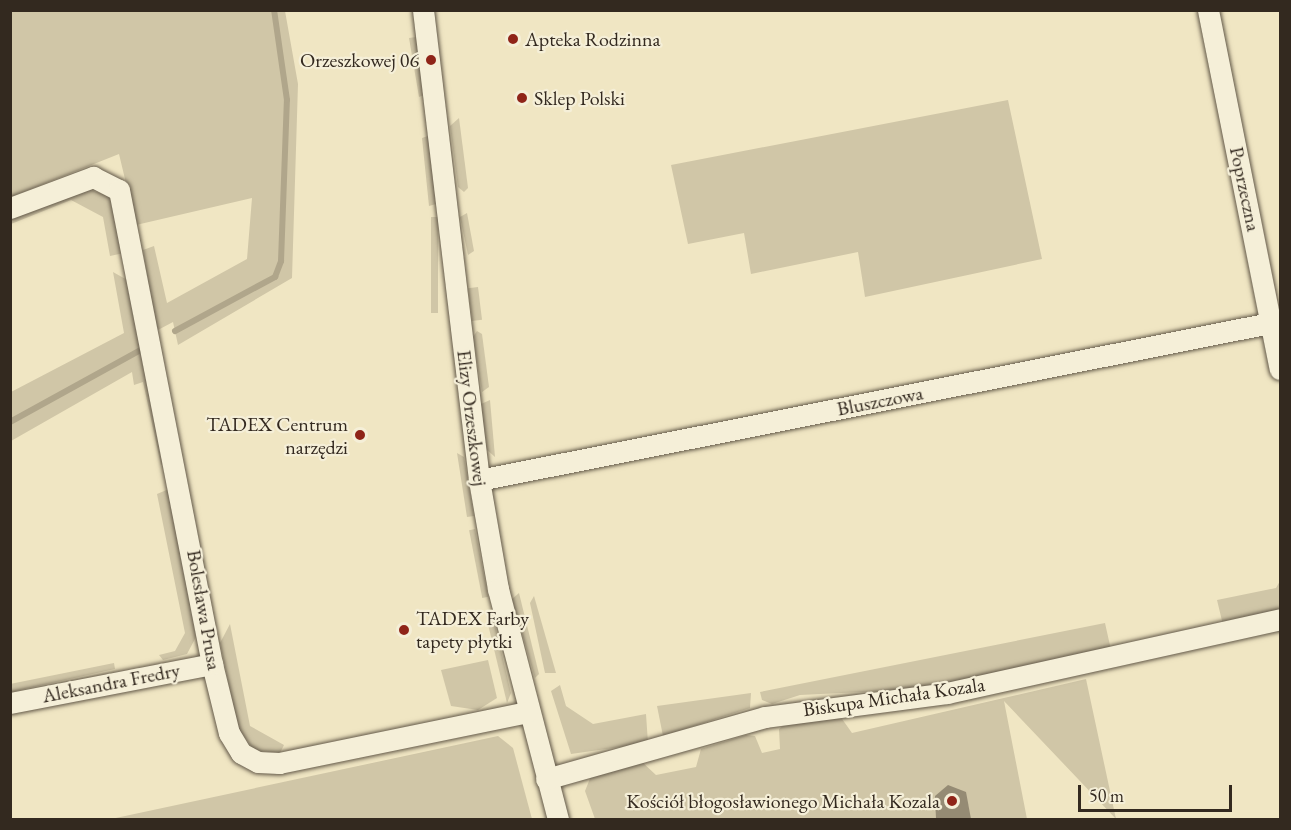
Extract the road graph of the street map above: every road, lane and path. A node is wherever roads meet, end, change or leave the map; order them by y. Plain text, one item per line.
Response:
1 (423, 10) edge
2 (1208, 10) edge
3 (10, 208) edge
4 (1276, 322) edge
5 (1281, 369) edge
6 (479, 480) junction
7 (1281, 619) edge
8 (212, 664) junction
9 (10, 703) edge
10 (527, 712) junction
11 (546, 779) junction
12 (558, 819) edge

1 - 6 street, Elizy Orzeszkowej
2 - 4 street, Poprzeczna
3 - 8 street, Bolesława Prusa
4 - 5 street, Poprzeczna
4 - 6 street, Bluszczowa
6 - 10 street, Elizy Orzeszkowej
7 - 11 street, Biskupa Michała Kozala
8 - 9 street, Aleksandra Fredry
8 - 10 street, Bolesława Prusa
10 - 11 street, Elizy Orzeszkowej
11 - 12 street, Elizy Orzeszkowej

